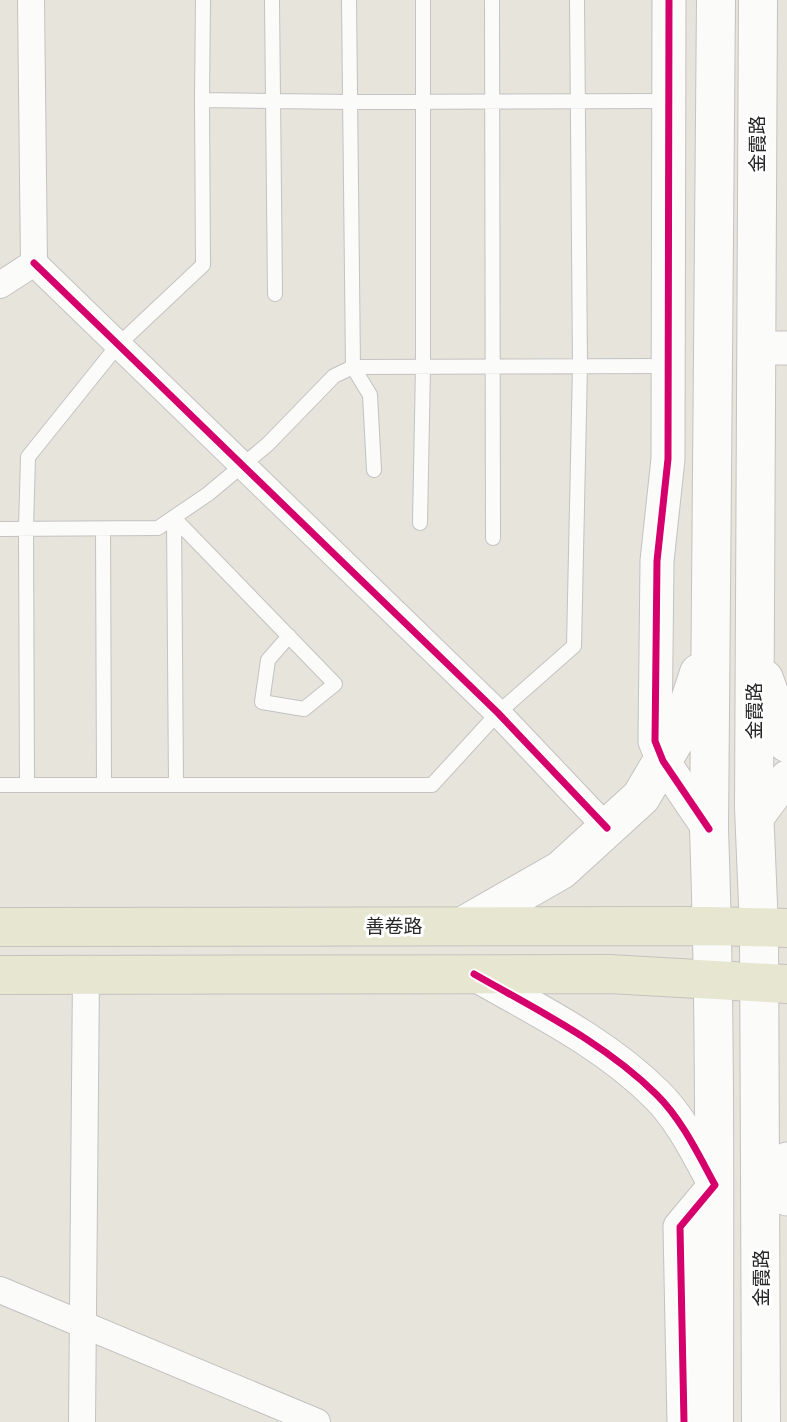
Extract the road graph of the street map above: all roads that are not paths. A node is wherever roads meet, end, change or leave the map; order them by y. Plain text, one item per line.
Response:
1 (31, 0) edge
2 (203, 0) edge
3 (272, 0) edge
4 (349, 0) edge
5 (423, 0) edge
6 (492, 0) edge
7 (577, 0) edge
8 (669, 0) edge
9 (716, 0) edge
10 (758, 0) edge
11 (202, 100) junction
12 (273, 101) junction
13 (668, 101) junction
14 (349, 102) junction
15 (423, 102) junction
16 (494, 102) junction
17 (578, 102) junction
18 (715, 102) junction
19 (34, 263) junction
20 (0, 285) edge
21 (275, 294) dead end
22 (118, 345) junction
23 (771, 348) edge
24 (580, 366) junction
25 (667, 366) junction
26 (353, 367) junction
27 (423, 367) junction
28 (494, 367) junction
29 (242, 465) junction
30 (374, 470) dead end
31 (174, 517) junction
32 (421, 523) dead end
33 (26, 528) junction
34 (103, 528) junction
35 (0, 529) edge
36 (493, 538) dead end
37 (289, 636) junction
38 (710, 638) junction
39 (755, 654) junction
40 (498, 713) junction
41 (787, 743) edge
42 (663, 761) junction
43 (787, 777) edge
44 (0, 785) edge
45 (27, 785) junction
46 (104, 785) junction
47 (176, 785) junction
48 (754, 822) junction
49 (607, 828) junction
50 (709, 829) junction
51 (463, 926) junction
52 (712, 926) junction
53 (0, 927) edge
54 (773, 928) edge
55 (474, 974) junction
56 (0, 975) edge
57 (86, 975) junction
58 (713, 978) junction
59 (773, 984) edge
60 (787, 1158) edge
61 (715, 1185) junction
62 (774, 1194) edge
63 (0, 1290) edge
64 (83, 1324) junction
65 (82, 1422) edge
66 (317, 1422) edge
67 (684, 1422) edge
68 (714, 1422) edge
69 (761, 1422) edge

1 - 19 street
2 - 11 lane
3 - 12 lane
4 - 14 lane
5 - 15 lane
6 - 16 lane
7 - 17 lane
8 - 13 street
9 - 18 main road
10 - 23 main road, 金霞路
11 - 12 lane
11 - 22 lane
12 - 14 lane
12 - 21 lane
13 - 17 lane
13 - 18 street
13 - 25 street
14 - 15 lane
14 - 26 lane
15 - 16 lane
15 - 27 lane
16 - 17 lane
16 - 28 lane
17 - 24 lane
18 - 38 main road
19 - 20 street
19 - 22 street
22 - 29 street
22 - 33 lane
23 - 39 main road, 金霞路
24 - 25 lane
24 - 28 lane
24 - 40 lane
25 - 42 street
26 - 27 lane
26 - 29 lane
26 - 30 lane
27 - 28 lane
27 - 32 lane
28 - 36 lane
29 - 31 lane
29 - 40 street
31 - 34 lane
31 - 37 lane
31 - 47 lane
33 - 34 lane
33 - 35 lane
33 - 45 lane
34 - 46 lane
37 - 37 lane
38 - 42 main road
38 - 50 main road
39 - 41 main road
39 - 48 main road, 金霞路
40 - 47 lane
40 - 49 street
42 - 49 main road
42 - 50 street
43 - 48 street
44 - 45 lane
45 - 46 lane
46 - 47 lane
48 - 54 main road, 金霞路
49 - 51 main road
50 - 52 main road
51 - 52 main road, 善卷路
51 - 53 main road, 善卷路
52 - 54 main road, 善卷路
52 - 58 main road
54 - 59 main road, 金霞路
55 - 57 main road
55 - 58 main road
55 - 61 street
56 - 57 main road
57 - 64 street
58 - 59 main road
58 - 61 main road
59 - 62 main road, 金霞路
60 - 62 street
61 - 67 street
61 - 68 main road
62 - 69 main road, 金霞路
63 - 64 street
64 - 65 street
64 - 66 street

